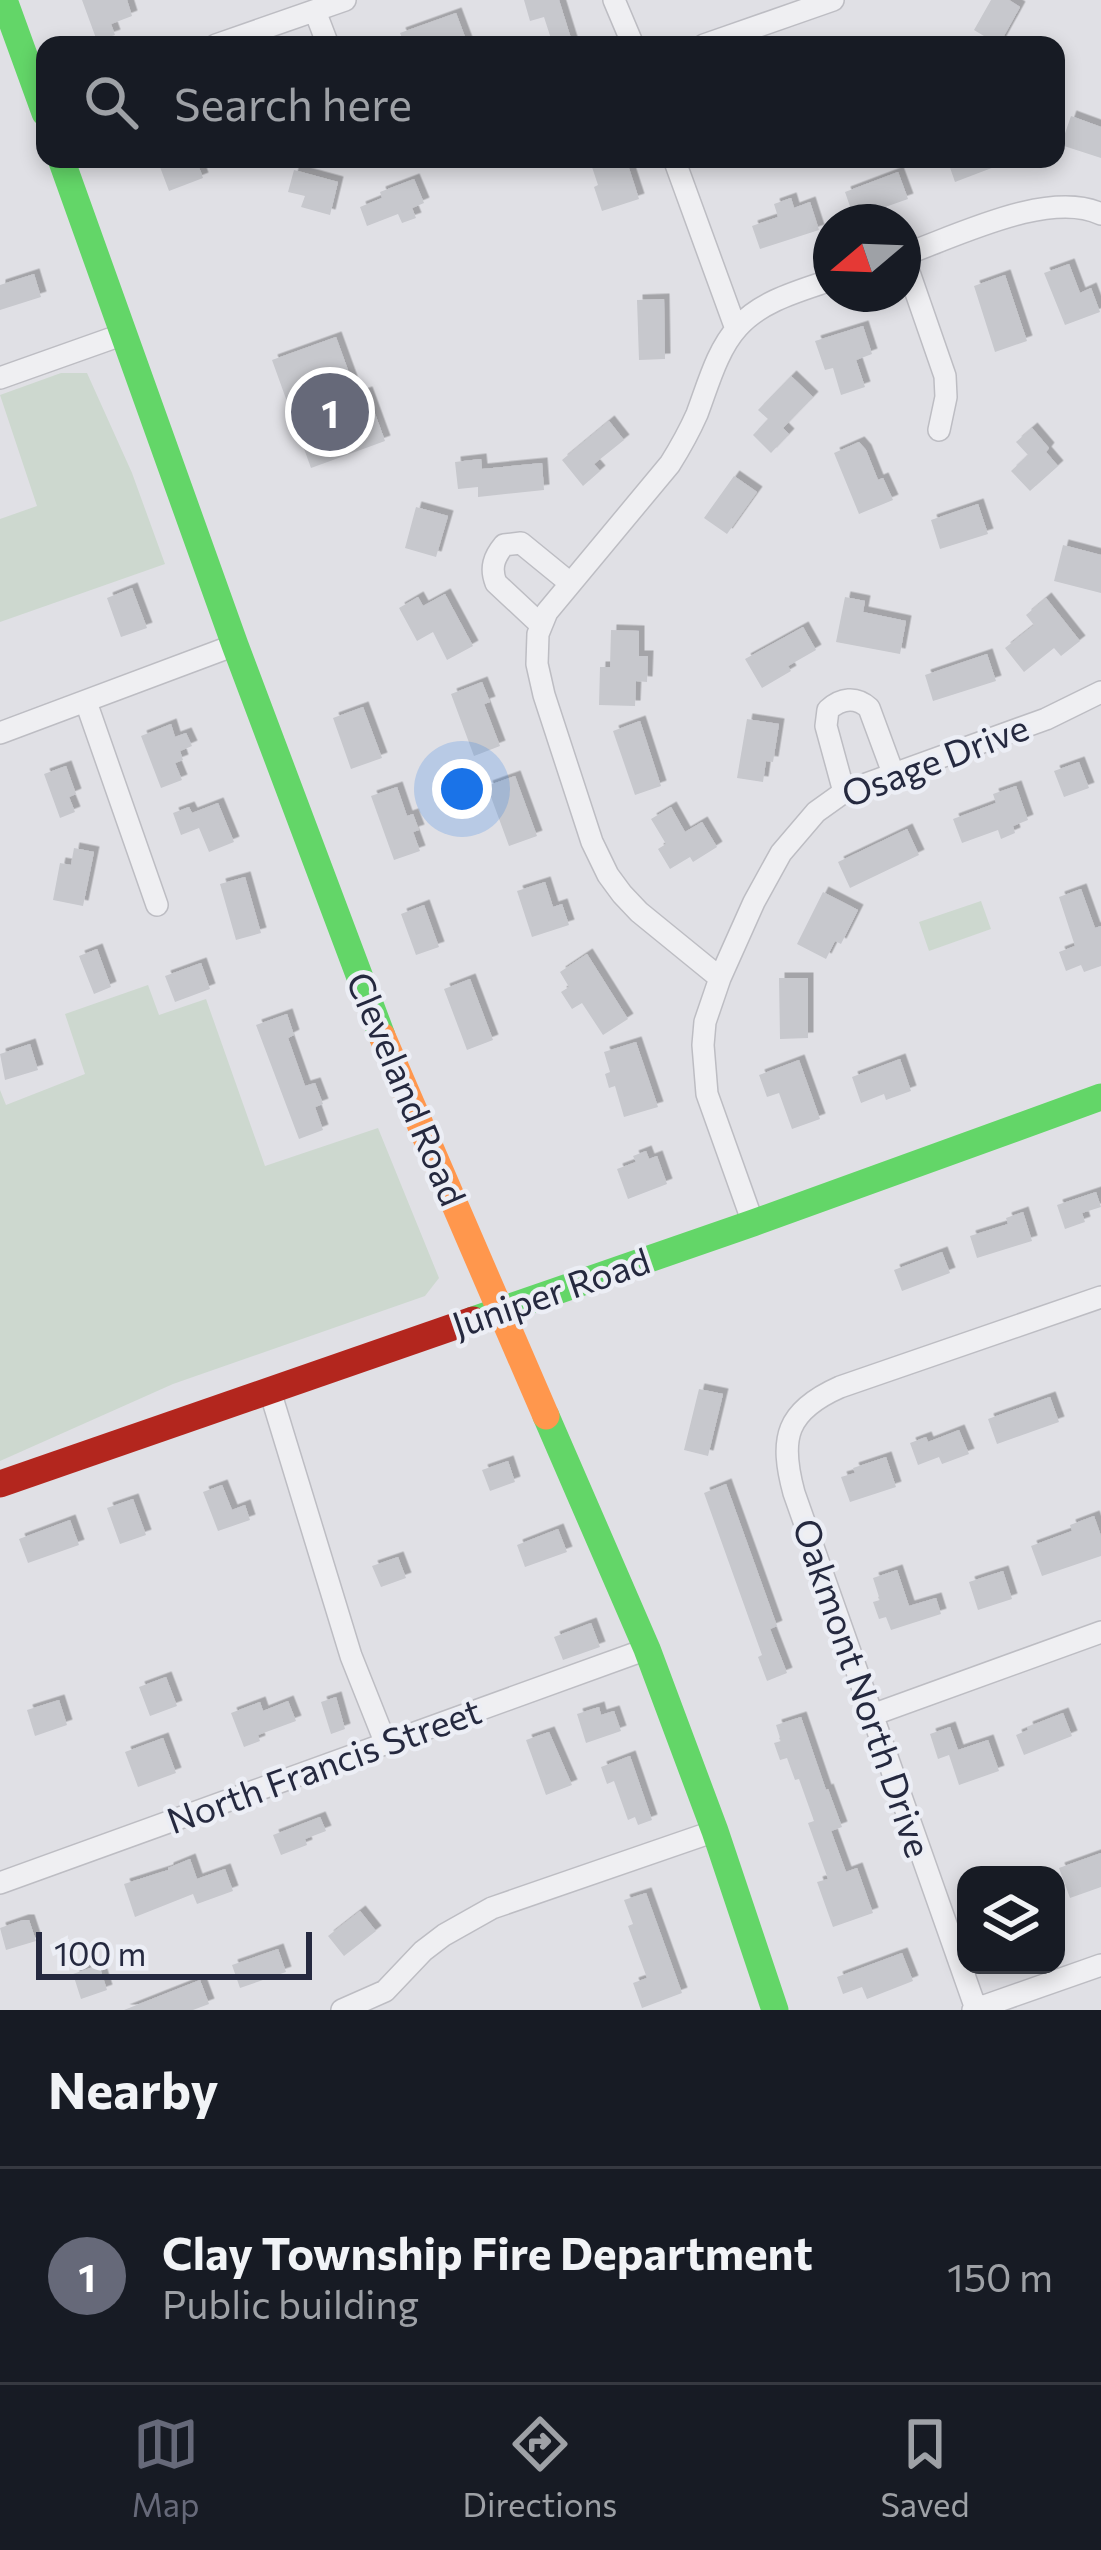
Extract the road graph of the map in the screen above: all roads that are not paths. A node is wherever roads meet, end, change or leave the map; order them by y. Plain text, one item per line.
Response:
1 (4, 0) edge
2 (345, 0) edge
3 (614, 0) edge
4 (833, 0) edge
5 (315, 10) junction
6 (241, 36) edge
7 (325, 36) edge
8 (629, 36) edge
9 (730, 36) edge
10 (36, 86) edge
11 (65, 168) edge
12 (677, 168) edge
13 (1101, 214) edge
14 (921, 249) edge
15 (813, 286) edge
16 (921, 307) edge
17 (736, 329) junction
18 (124, 334) junction
19 (0, 378) edge
20 (939, 430) dead end
21 (571, 583) junction
22 (541, 625) junction
23 (235, 645) junction
24 (1101, 692) edge
25 (86, 702) junction
26 (0, 733) edge
27 (893, 773) junction
28 (844, 792) junction
29 (157, 905) dead end
30 (720, 978) junction
31 (1101, 1097) edge
32 (753, 1223) junction
33 (1101, 1297) edge
34 (500, 1311) junction
35 (270, 1391) junction
36 (0, 1484) edge
37 (1101, 1632) edge
38 (647, 1649) junction
39 (872, 1715) junction
40 (386, 1744) junction
41 (715, 1831) junction
42 (0, 1883) edge
43 (1101, 1965) edge
44 (342, 2010) edge
45 (775, 2010) edge
46 (975, 2010) edge

1 - 10 main road
2 - 5 street
3 - 8 street
4 - 9 street
5 - 6 street
5 - 7 street
11 - 18 main road, Cleveland Road
12 - 17 street
13 - 14 street
15 - 17 street
16 - 20 street
17 - 21 street
18 - 19 street
18 - 23 main road, Cleveland Road
21 - 22 street
21 - 22 street
22 - 30 street
23 - 25 street
23 - 34 main road, Cleveland Road
24 - 27 street, Osage Drive
25 - 26 street
25 - 29 street
27 - 28 street, Osage Drive
27 - 28 street
28 - 30 street, Osage Drive
30 - 32 street, Osage Drive
31 - 32 main road, Juniper Road
32 - 34 main road, Juniper Road
33 - 39 street, Oakmont North Drive
34 - 35 main road, Juniper Road
34 - 38 main road, Cleveland Road
35 - 36 main road, Juniper Road
35 - 40 street
37 - 39 street
38 - 40 street, North Francis Street
38 - 41 main road, Cleveland Road
39 - 46 street, Oakmont North Drive
40 - 42 street, North Francis Street
41 - 44 street
41 - 45 main road, Cleveland Road
43 - 46 street

